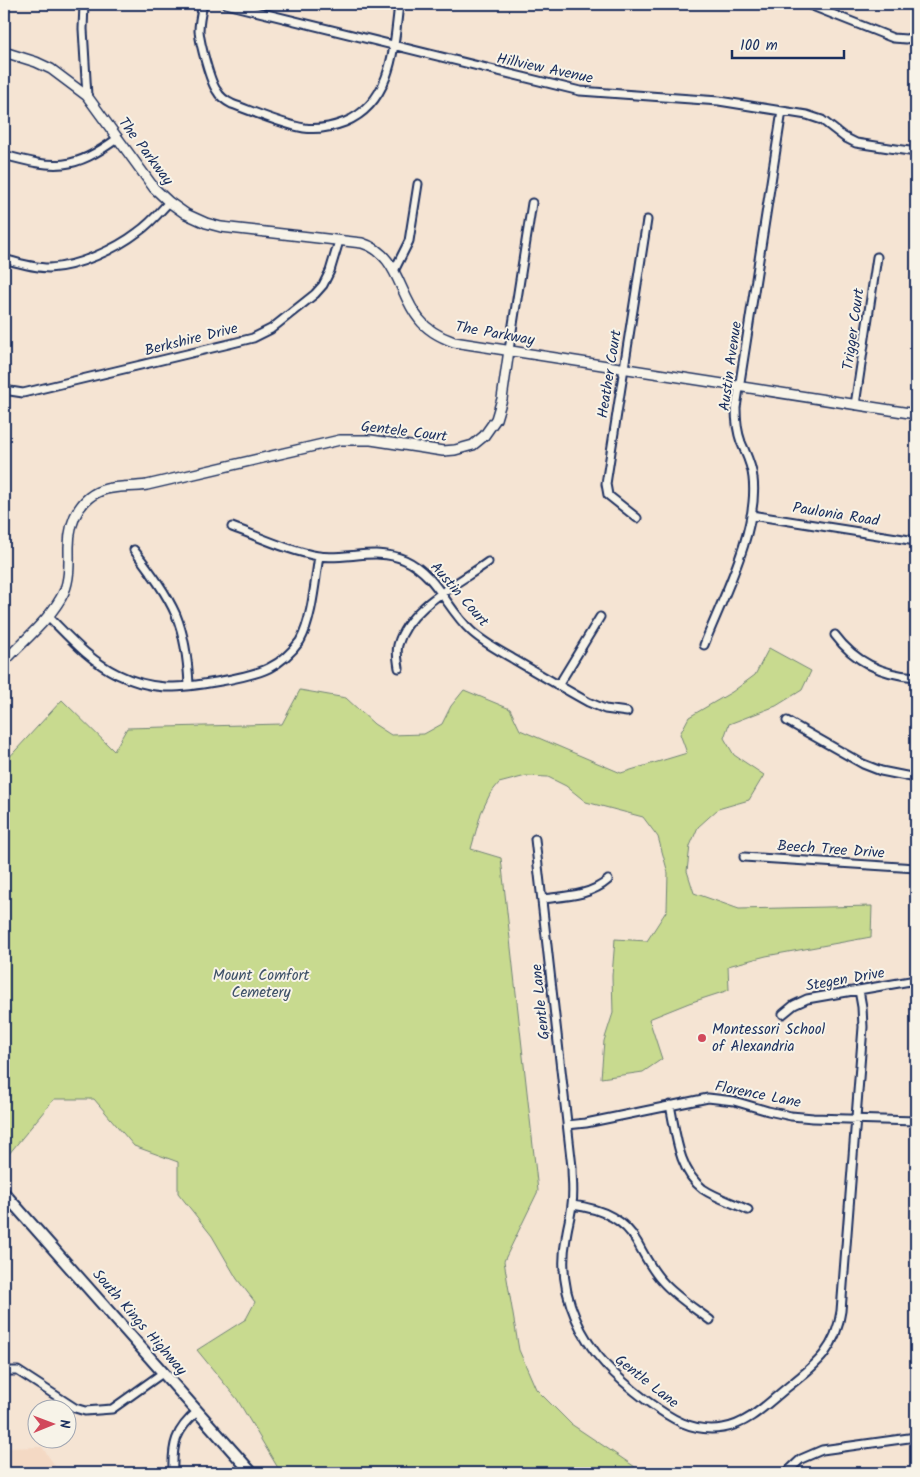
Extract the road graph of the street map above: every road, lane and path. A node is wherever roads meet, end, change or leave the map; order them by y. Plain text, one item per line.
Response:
1 (84, 4) edge
2 (203, 4) edge
3 (226, 4) edge
4 (399, 4) edge
5 (807, 4) edge
6 (916, 36) edge
7 (393, 45) junction
8 (4, 52) edge
9 (87, 96) junction
10 (782, 111) junction
11 (118, 138) junction
12 (916, 152) edge
13 (4, 155) edge
14 (418, 184) dead end
15 (169, 202) junction
16 (532, 203) dead end
17 (647, 220) dead end
18 (339, 241) junction
19 (877, 257) dead end
20 (4, 259) edge
21 (394, 271) junction
22 (509, 350) junction
23 (624, 369) junction
24 (4, 387) edge
25 (739, 387) junction
26 (855, 405) junction
27 (916, 414) edge
28 (751, 515) junction
29 (636, 518) dead end
30 (232, 527) dead end
31 (916, 541) edge
32 (134, 550) dead end
33 (319, 556) junction
34 (488, 562) dead end
35 (442, 594) junction
36 (48, 616) junction
37 (600, 617) dead end
38 (835, 635) dead end
39 (704, 645) dead end
40 (4, 662) edge
41 (399, 668) dead end
42 (916, 677) edge
43 (189, 684) junction
44 (558, 686) junction
45 (627, 712) dead end
46 (787, 721) dead end
47 (916, 778) edge
48 (535, 839) dead end
49 (744, 858) dead end
50 (916, 868) edge
51 (608, 880) dead end
52 (542, 898) junction
53 (916, 980) edge
54 (859, 990) junction
55 (783, 1014) dead end
56 (670, 1105) junction
57 (857, 1119) junction
58 (916, 1121) edge
59 (567, 1125) junction
60 (4, 1193) edge
61 (572, 1205) junction
62 (748, 1210) dead end
63 (710, 1320) dead end
64 (4, 1371) edge
65 (164, 1372) junction
66 (198, 1412) junction
67 (916, 1438) edge
68 (173, 1473) edge
69 (252, 1473) edge
70 (786, 1473) edge

1 - 9 street
2 - 7 street
3 - 7 street, Hillview Avenue
4 - 7 street
5 - 6 street
7 - 10 street, Hillview Avenue
8 - 9 street, The Parkway
9 - 11 street, The Parkway
10 - 12 street, Hillview Avenue
10 - 25 street, Austin Avenue
11 - 13 street
11 - 15 street, The Parkway
14 - 21 street
15 - 18 street, The Parkway
15 - 20 street
16 - 22 street, Gentele Court
17 - 23 street, Heather Court
18 - 21 street, The Parkway
18 - 24 street, Berkshire Drive
19 - 26 street, Trigger Court
21 - 22 street, The Parkway
22 - 23 street, The Parkway
22 - 36 street, Gentele Court
23 - 25 street, The Parkway
23 - 29 street, Heather Court
25 - 26 street, The Parkway
25 - 28 street, Austin Avenue
26 - 27 street, The Parkway
28 - 31 street, Paulonia Road
28 - 39 street, Austin Avenue
30 - 33 street, Austin Court
32 - 43 street
33 - 35 street, Austin Court
33 - 43 street
34 - 35 street
35 - 41 street
35 - 44 street, Austin Court
36 - 40 street
36 - 43 street
37 - 44 street
38 - 42 street
44 - 45 street, Austin Court
46 - 47 street
48 - 52 street, Gentle Lane
49 - 50 street, Beech Tree Drive
51 - 52 street
52 - 59 street, Gentle Lane
53 - 54 street, Stegen Drive
54 - 55 street, Stegen Drive
54 - 57 street, Gentle Lane
56 - 57 street, Florence Lane
56 - 59 street, Florence Lane
56 - 62 street
57 - 58 street, Florence Lane
57 - 61 street, Gentle Lane
59 - 61 street, Gentle Lane
60 - 65 main road, South Kings Highway
61 - 63 street
64 - 65 street
65 - 66 main road, South Kings Highway
66 - 68 street
66 - 69 main road, South Kings Highway
67 - 70 street

